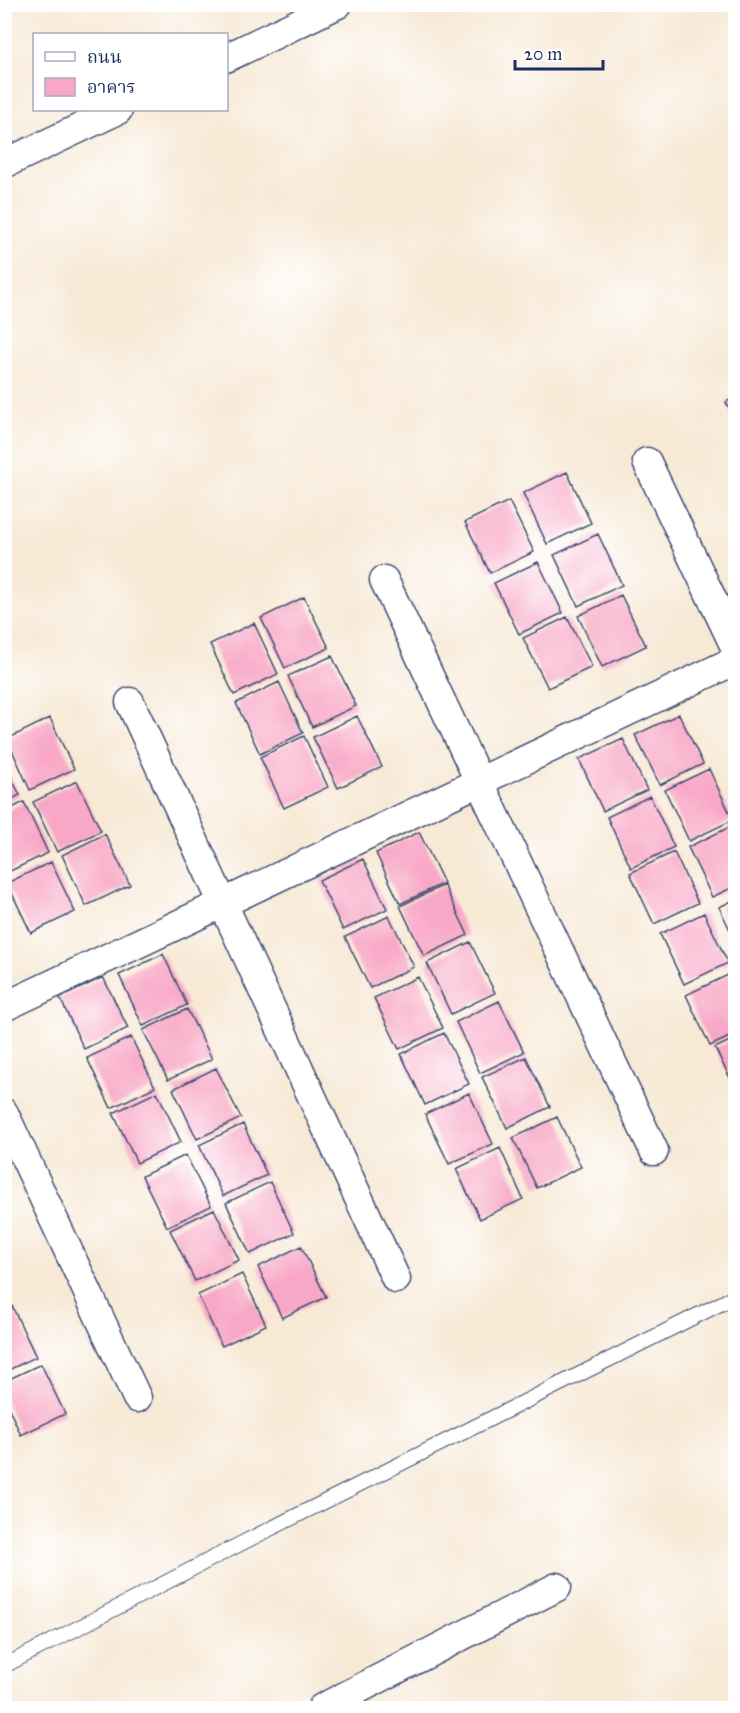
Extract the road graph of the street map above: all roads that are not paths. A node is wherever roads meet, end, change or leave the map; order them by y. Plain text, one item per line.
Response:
1 (338, 4) edge
2 (228, 57) edge
3 (116, 111) edge
4 (4, 164) edge
5 (647, 462) dead end
6 (384, 580) dead end
7 (735, 649) edge
8 (735, 660) edge
9 (130, 702) dead end
10 (479, 783) junction
11 (221, 903) junction
12 (4, 1007) edge
13 (4, 1113) edge
14 (654, 1151) dead end
15 (396, 1279) dead end
16 (735, 1296) edge
17 (137, 1398) dead end
18 (557, 1587) dead end
19 (4, 1666) edge
20 (322, 1708) edge

1 - 2 street
3 - 4 street
5 - 7 street
6 - 10 street
8 - 10 street
9 - 11 street
10 - 11 street
10 - 14 street
11 - 12 street
11 - 15 street
13 - 17 street
16 - 19 lane
18 - 20 street

